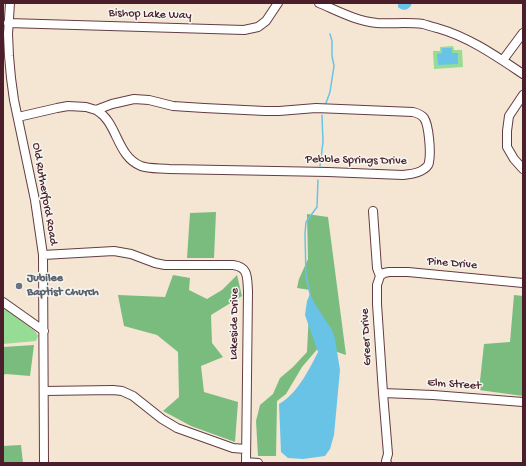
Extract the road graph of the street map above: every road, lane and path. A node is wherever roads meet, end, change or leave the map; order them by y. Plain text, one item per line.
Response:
1 (10, 3) edge
2 (278, 3) edge
3 (319, 3) edge
4 (8, 23) junction
5 (523, 33) edge
6 (503, 60) junction
7 (523, 74) edge
8 (523, 95) edge
9 (96, 110) junction
10 (18, 117) junction
11 (523, 169) edge
12 (373, 211) dead end
13 (43, 255) junction
14 (380, 276) junction
15 (523, 283) edge
16 (3, 302) edge
17 (44, 331) junction
18 (44, 391) junction
19 (383, 392) junction
20 (523, 402) edge
21 (246, 450) junction
22 (385, 462) edge
23 (44, 463) edge
24 (246, 463) edge
25 (258, 463) edge

1 - 4 street, Old Rutherford Road
2 - 4 street, Bishop Lake Way
3 - 6 street
4 - 10 street, Old Rutherford Road
5 - 6 street
6 - 7 street
8 - 11 street
9 - 9 street, Pebble Springs Drive
9 - 10 street, Pebble Springs Drive
10 - 13 street, Old Rutherford Road
12 - 14 street, Greer Drive
13 - 17 street, Old Rutherford Road
13 - 21 street, Lakeside Drive
14 - 15 street, Pine Drive
14 - 19 street, Greer Drive
16 - 17 street
17 - 18 street, Old Rutherford Road
18 - 21 street
18 - 23 street, Old Rutherford Road
19 - 20 street, Elm Street
19 - 22 street, Greer Drive
21 - 24 street, Lakeside Drive
24 - 25 street

